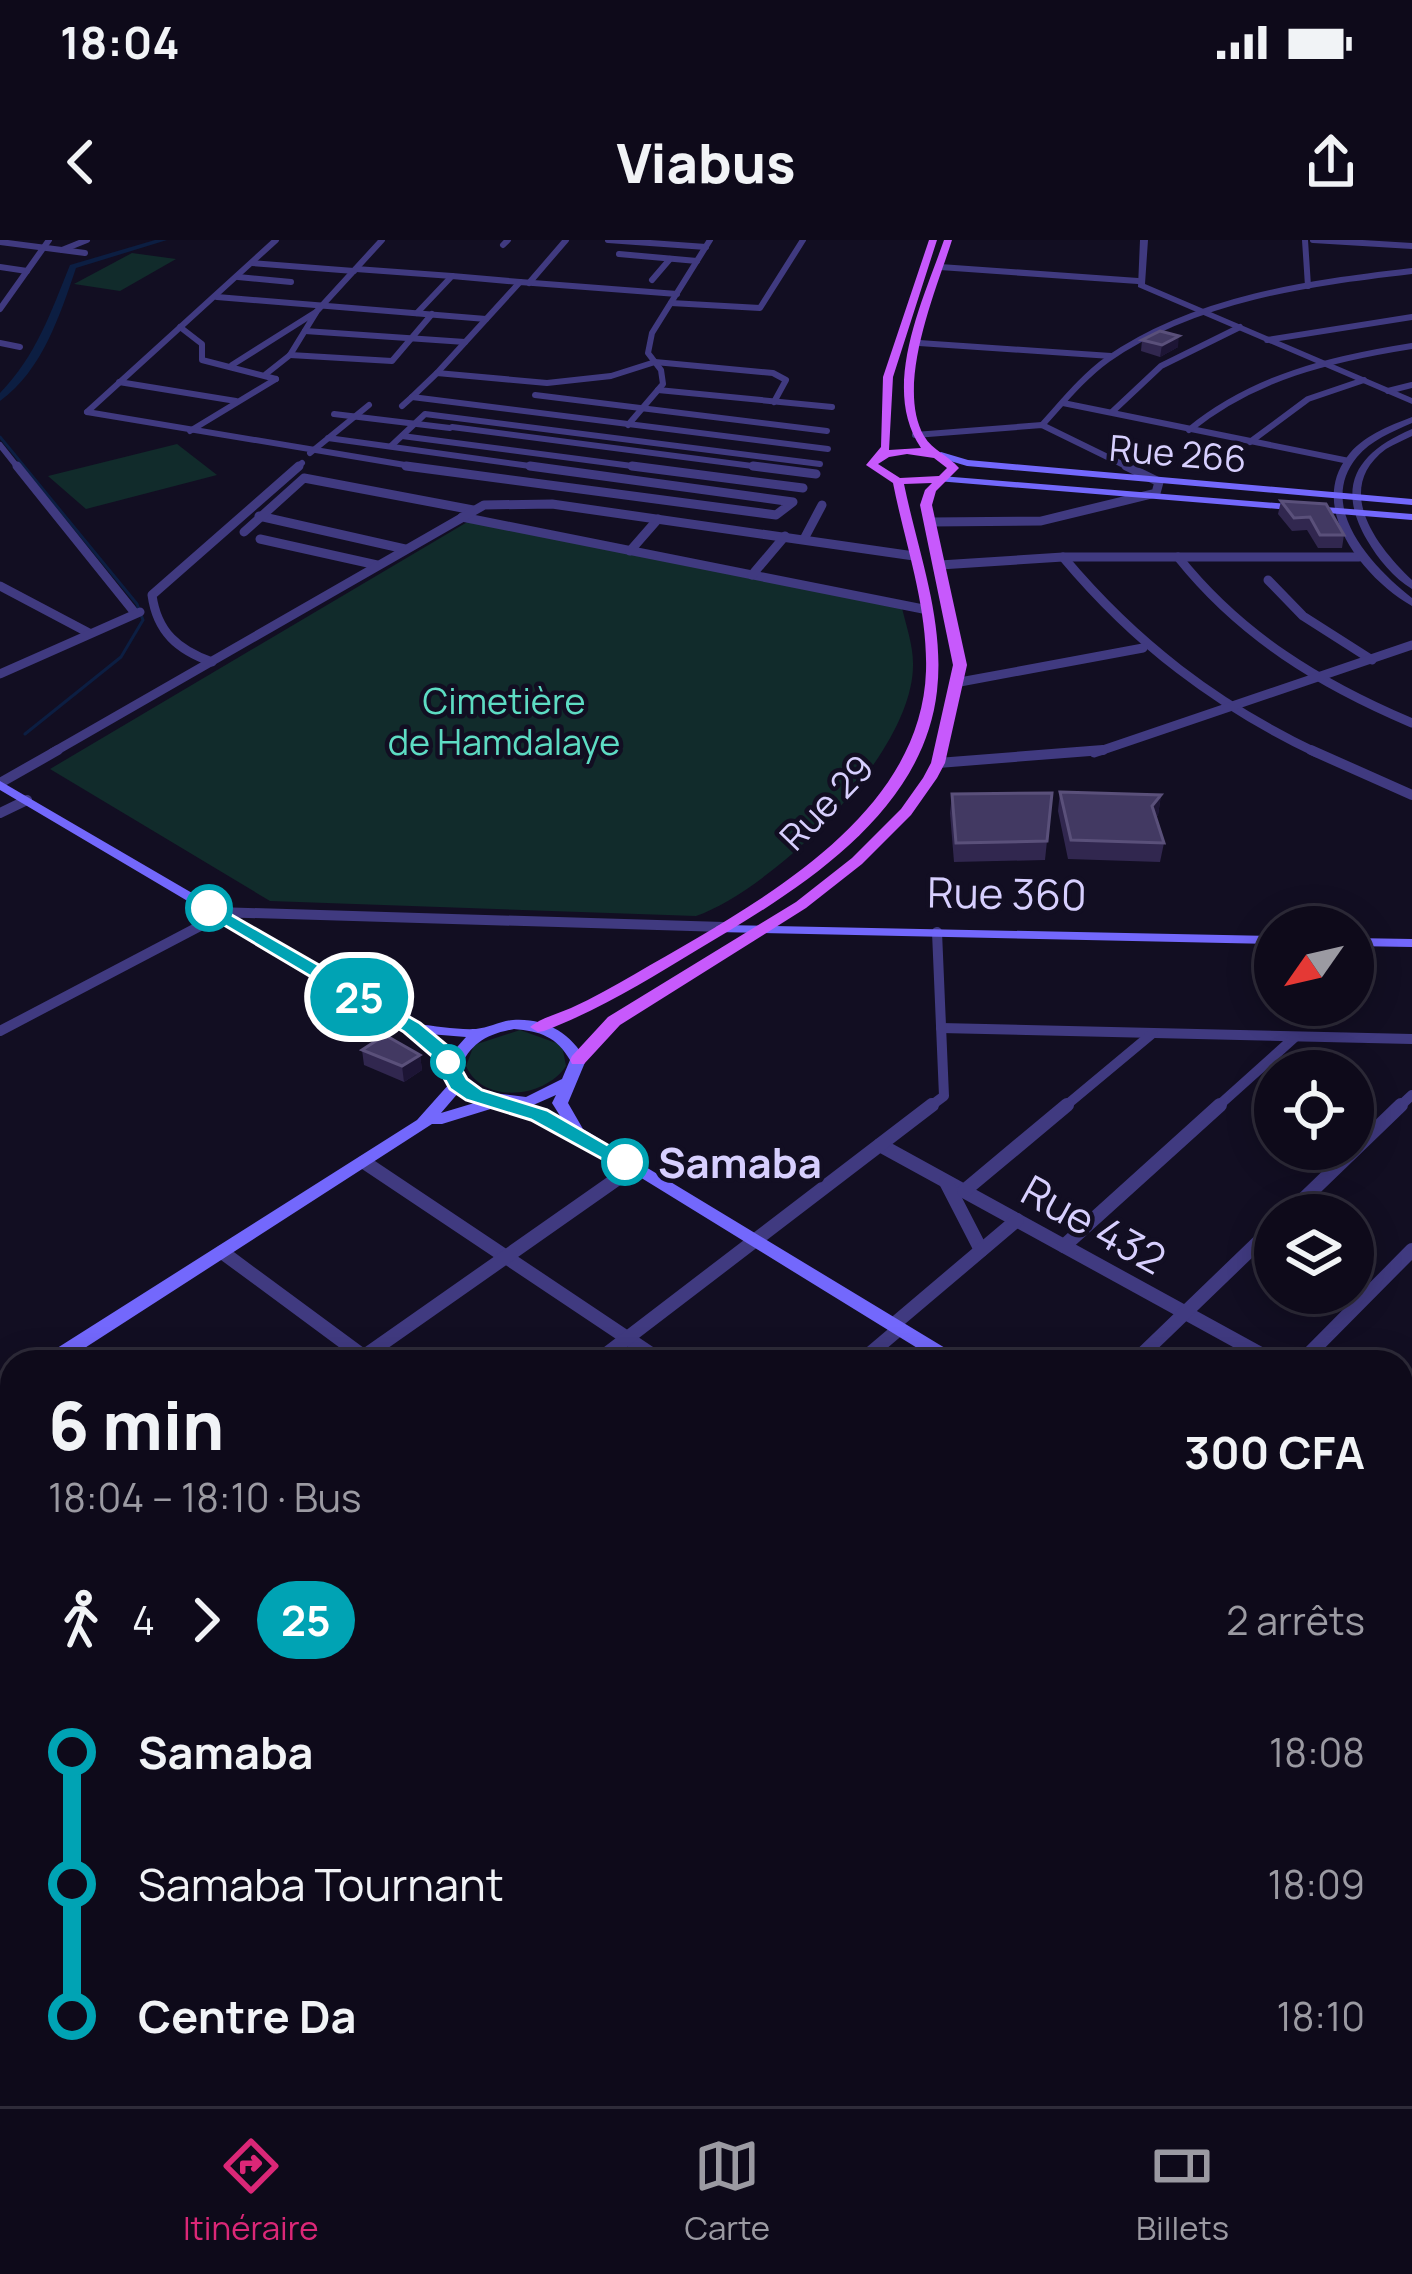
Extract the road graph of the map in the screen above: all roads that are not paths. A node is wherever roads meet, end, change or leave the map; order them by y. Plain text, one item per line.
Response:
1 (87, 240) edge
2 (276, 240) edge
3 (382, 240) edge
4 (566, 240) edge
5 (608, 240) edge
6 (802, 240) edge
7 (933, 240) edge
8 (948, 240) edge
9 (1144, 240) edge
10 (1309, 240) edge
11 (635, 241) edge
12 (0, 242) edge
13 (708, 243) edge
14 (46, 244) edge
15 (1412, 246) edge
16 (61, 250) junction
17 (85, 253) dead end
18 (619, 254) dead end
19 (670, 259) junction
20 (697, 261) junction
21 (252, 263) junction
22 (0, 267) edge
23 (940, 267) junction
24 (355, 270) junction
25 (27, 271) junction
26 (1412, 271) edge
27 (452, 276) junction
28 (238, 277) junction
29 (652, 280) dead end
30 (1138, 281) junction
31 (291, 282) dead end
32 (525, 282) junction
33 (1308, 286) junction
34 (677, 294) junction
35 (217, 297) junction
36 (671, 303) junction
37 (2, 304) edge
38 (26, 305) dead end
39 (320, 308) junction
40 (417, 313) junction
41 (1208, 313) junction
42 (431, 314) junction
43 (1412, 317) edge
44 (486, 319) junction
45 (179, 327) junction
46 (1240, 327) junction
47 (305, 331) junction
48 (410, 338) junction
49 (1268, 340) junction
50 (466, 342) junction
51 (0, 343) edge
52 (919, 343) junction
53 (1412, 346) edge
54 (20, 347) dead end
55 (290, 356) junction
56 (1111, 356) junction
57 (655, 362) junction
58 (1323, 363) junction
59 (231, 366) junction
60 (437, 373) junction
61 (266, 374) junction
62 (1364, 380) junction
63 (119, 382) junction
64 (547, 383) junction
65 (1412, 385) edge
66 (658, 390) junction
67 (1388, 391) junction
68 (535, 395) junction
69 (412, 397) junction
70 (236, 401) junction
71 (1412, 401) edge
72 (775, 402) junction
73 (1063, 403) junction
74 (369, 405) dead end
75 (402, 406) dead end
76 (832, 407) dead end
77 (642, 408) junction
78 (520, 410) junction
79 (1112, 412) junction
80 (334, 414) dead end
81 (352, 416) junction
82 (461, 418) junction
83 (1412, 420) edge
84 (415, 424) junction
85 (506, 424) junction
86 (629, 424) junction
87 (1042, 425) junction
88 (451, 428) junction
89 (1190, 430) junction
90 (190, 431) junction
91 (827, 431) dead end
92 (1412, 432) edge
93 (915, 435) junction
94 (402, 436) junction
95 (328, 438) junction
96 (616, 438) junction
97 (436, 440) junction
98 (1250, 442) junction
99 (0, 445) edge
100 (391, 446) junction
101 (608, 447) junction
102 (828, 449) dead end
103 (424, 450) junction
104 (310, 452) junction
105 (641, 452) junction
106 (935, 454) junction
107 (5, 458) edge
108 (876, 458) junction
109 (499, 460) junction
110 (596, 461) junction
111 (1349, 461) junction
112 (302, 463) dead end
113 (632, 466) junction
114 (587, 472) junction
115 (483, 476) junction
116 (626, 477) junction
117 (941, 479) junction
118 (898, 481) junction
119 (682, 484) junction
120 (568, 487) junction
121 (1157, 487) junction
122 (802, 488) dead end
123 (1337, 496) junction
124 (1355, 497) junction
125 (669, 500) junction
126 (1412, 502) edge
127 (552, 505) junction
128 (822, 505) dead end
129 (473, 510) junction
130 (1336, 510) junction
131 (1358, 512) junction
132 (260, 516) junction
133 (461, 517) junction
134 (1412, 517) edge
135 (658, 519) junction
136 (930, 522) junction
137 (244, 532) dead end
138 (785, 536) junction
139 (260, 539) dead end
140 (804, 539) junction
141 (406, 549) junction
142 (630, 550) junction
143 (914, 556) junction
144 (1359, 556) junction
145 (1063, 557) junction
146 (1178, 557) junction
147 (940, 565) junction
148 (378, 566) junction
149 (752, 575) junction
150 (1268, 580) dead end
151 (0, 586) edge
152 (1412, 586) edge
153 (1412, 603) edge
154 (923, 609) junction
155 (153, 610) junction
156 (135, 613) junction
157 (89, 633) junction
158 (1412, 645) edge
159 (1143, 648) junction
160 (1372, 659) junction
161 (212, 662) junction
162 (0, 674) edge
163 (1316, 680) junction
164 (960, 682) junction
165 (1233, 710) junction
166 (1412, 723) edge
167 (938, 763) junction
168 (0, 784) edge
169 (1412, 795) edge
170 (27, 800) junction
171 (0, 813) edge
172 (219, 914) junction
173 (728, 925) junction
174 (767, 925) junction
175 (937, 932) junction
176 (1254, 936) edge
177 (1254, 936) edge
178 (1374, 938) edge
179 (1412, 939) edge
180 (538, 1027) junction
181 (412, 1028) junction
182 (941, 1028) junction
183 (0, 1030) edge
184 (482, 1032) junction
185 (1154, 1033) junction
186 (1296, 1036) junction
187 (1412, 1039) edge
188 (578, 1060) junction
189 (455, 1075) junction
190 (570, 1082) junction
191 (1412, 1095) edge
192 (503, 1103) junction
193 (423, 1124) junction
194 (577, 1132) junction
195 (880, 1145) junction
196 (364, 1162) junction
197 (634, 1167) junction
198 (945, 1180) junction
199 (964, 1191) junction
200 (1309, 1194) edge
201 (1017, 1220) junction
202 (755, 1241) junction
203 (1064, 1246) junction
204 (1254, 1246) edge
205 (981, 1250) junction
206 (1412, 1250) edge
207 (222, 1252) junction
208 (506, 1257) junction
209 (1185, 1312) junction
210 (896, 1327) junction
211 (627, 1338) junction
212 (68, 1350) edge
213 (350, 1350) edge
214 (377, 1350) edge
215 (612, 1350) edge
216 (645, 1350) edge
217 (872, 1350) edge
218 (934, 1350) edge
219 (1145, 1350) edge
220 (1253, 1350) edge
221 (1313, 1350) edge

1 - 16 street
2 - 21 street
3 - 24 street
4 - 32 street
5 - 11 street
6 - 36 street
7 - 108 main road
8 - 23 main road
9 - 30 street
10 - 15 street
10 - 33 street
11 - 13 street
12 - 14 street
13 - 20 street
14 - 16 street
14 - 25 street
16 - 17 street
18 - 19 street
19 - 20 street
19 - 29 street
20 - 34 street
21 - 24 street
21 - 28 street
22 - 25 street
23 - 30 street
23 - 52 main road
24 - 27 street
24 - 39 street
25 - 37 street
26 - 33 street
27 - 32 street
27 - 40 street
28 - 31 street
28 - 35 street
30 - 41 street
32 - 34 street
32 - 44 street
33 - 41 street
34 - 36 street
35 - 39 street
35 - 45 street
36 - 57 street
37 - 38 street
39 - 40 street
39 - 47 street
39 - 59 street
40 - 42 street
41 - 46 street
41 - 56 street
42 - 44 street
42 - 48 street
43 - 49 street
44 - 50 street
45 - 59 street
45 - 63 street
46 - 49 street
46 - 79 street
47 - 48 street
47 - 55 street
48 - 50 street
48 - 55 street
49 - 58 street
50 - 60 street
51 - 54 street
52 - 56 street
52 - 93 main road
53 - 58 street
55 - 61 street
56 - 73 street
57 - 64 street
57 - 66 street
57 - 72 street
58 - 62 street
58 - 89 street
59 - 61 street
60 - 64 street
60 - 69 street
61 - 70 street
62 - 67 street
62 - 98 street
63 - 70 street
63 - 90 street
64 - 68 street
65 - 67 street
66 - 72 street
66 - 77 street
67 - 71 street
68 - 77 street
68 - 78 street
69 - 75 street
69 - 78 street
70 - 90 street
72 - 76 street
73 - 79 street
73 - 87 street
74 - 81 street
77 - 86 street
77 - 91 street
78 - 85 street
78 - 86 street
79 - 89 street
80 - 81 street
81 - 84 street
81 - 95 street
82 - 84 street
82 - 85 street
82 - 88 street
83 - 111 street
84 - 88 street
84 - 94 street
85 - 96 street
86 - 96 street
86 - 102 street
87 - 93 street
87 - 121 street
88 - 97 street
88 - 101 street
89 - 98 street
90 - 104 street
92 - 124 street
93 - 106 main road
94 - 97 street
94 - 100 street
95 - 100 street
95 - 104 street
96 - 101 street
96 - 105 street
97 - 103 street
97 - 110 street
98 - 111 street
99 - 107 street
100 - 103 street
101 - 105 street
101 - 110 street
103 - 109 street
104 - 115 street
105 - 113 street
106 - 108 main road
106 - 117 main road
106 - 121 main road, Rue 266
107 - 156 street
108 - 118 main road
109 - 114 street
109 - 115 street
110 - 113 street
110 - 114 street
111 - 123 street
112 - 155 street
113 - 116 street
113 - 122 street
114 - 116 street
114 - 120 street
115 - 120 street
116 - 119 street
117 - 118 main road
117 - 121 main road, Rue 266
117 - 136 main road
118 - 143 main road, Rue 29
119 - 125 street
119 - 125 street
120 - 125 street
120 - 127 street
121 - 123 main road, Rue 266
121 - 130 main road, Rue 266
121 - 136 street
123 - 124 main road, Rue 266
123 - 130 street
124 - 126 main road, Rue 266
124 - 131 street
127 - 129 street
127 - 135 street
128 - 140 street
129 - 132 street
129 - 133 street
130 - 131 main road, Rue 266
130 - 144 street
131 - 134 main road, Rue 266
131 - 152 street
132 - 137 street
132 - 141 street
133 - 141 street
133 - 142 street
135 - 138 street
135 - 142 street
136 - 147 main road
138 - 140 street
138 - 149 street
139 - 148 street
140 - 143 street
141 - 148 street
142 - 149 street
143 - 154 main road, Rue 29
144 - 146 street
144 - 153 street
145 - 146 street
145 - 147 street
145 - 159 street
146 - 163 street
147 - 164 main road
148 - 161 street
149 - 154 street
150 - 160 street
151 - 157 street
154 - 173 main road, Rue 29
155 - 156 street
155 - 161 street
156 - 157 street
157 - 162 street
158 - 160 street
159 - 164 street
159 - 165 street
160 - 163 street
161 - 168 street
163 - 165 street
163 - 166 street
164 - 167 main road
165 - 167 street
165 - 169 street
167 - 174 main road
168 - 170 main road
170 - 171 street
170 - 172 main road
172 - 173 street
172 - 181 main road
172 - 183 street
173 - 174 main road
173 - 180 main road, Rue 29
174 - 175 main road
174 - 176 main road, Rue 360
174 - 188 main road
175 - 177 main road
175 - 182 street
178 - 179 main road
180 - 184 main road
180 - 188 main road
181 - 184 main road
181 - 189 main road
182 - 185 street
182 - 195 street
184 - 189 main road
185 - 186 street
185 - 199 street
186 - 187 street
186 - 203 street
188 - 190 main road
189 - 192 main road
189 - 193 main road
190 - 192 main road
190 - 194 main road
191 - 200 street
192 - 193 main road
192 - 194 main road
193 - 196 main road
194 - 197 main road
195 - 198 street, Rue 432
195 - 202 street
196 - 207 main road
196 - 208 street
197 - 202 main road
197 - 208 street
198 - 199 street, Rue 432
198 - 205 street
199 - 201 street, Rue 432
201 - 203 street, Rue 432
201 - 205 street
202 - 210 main road
202 - 211 street
203 - 209 street, Rue 432
204 - 209 street
205 - 210 street
206 - 221 street
207 - 212 main road
207 - 213 street
208 - 211 street
208 - 214 street
209 - 219 street
209 - 220 street, Rue 432
210 - 217 street
210 - 218 main road
211 - 215 street
211 - 216 street

